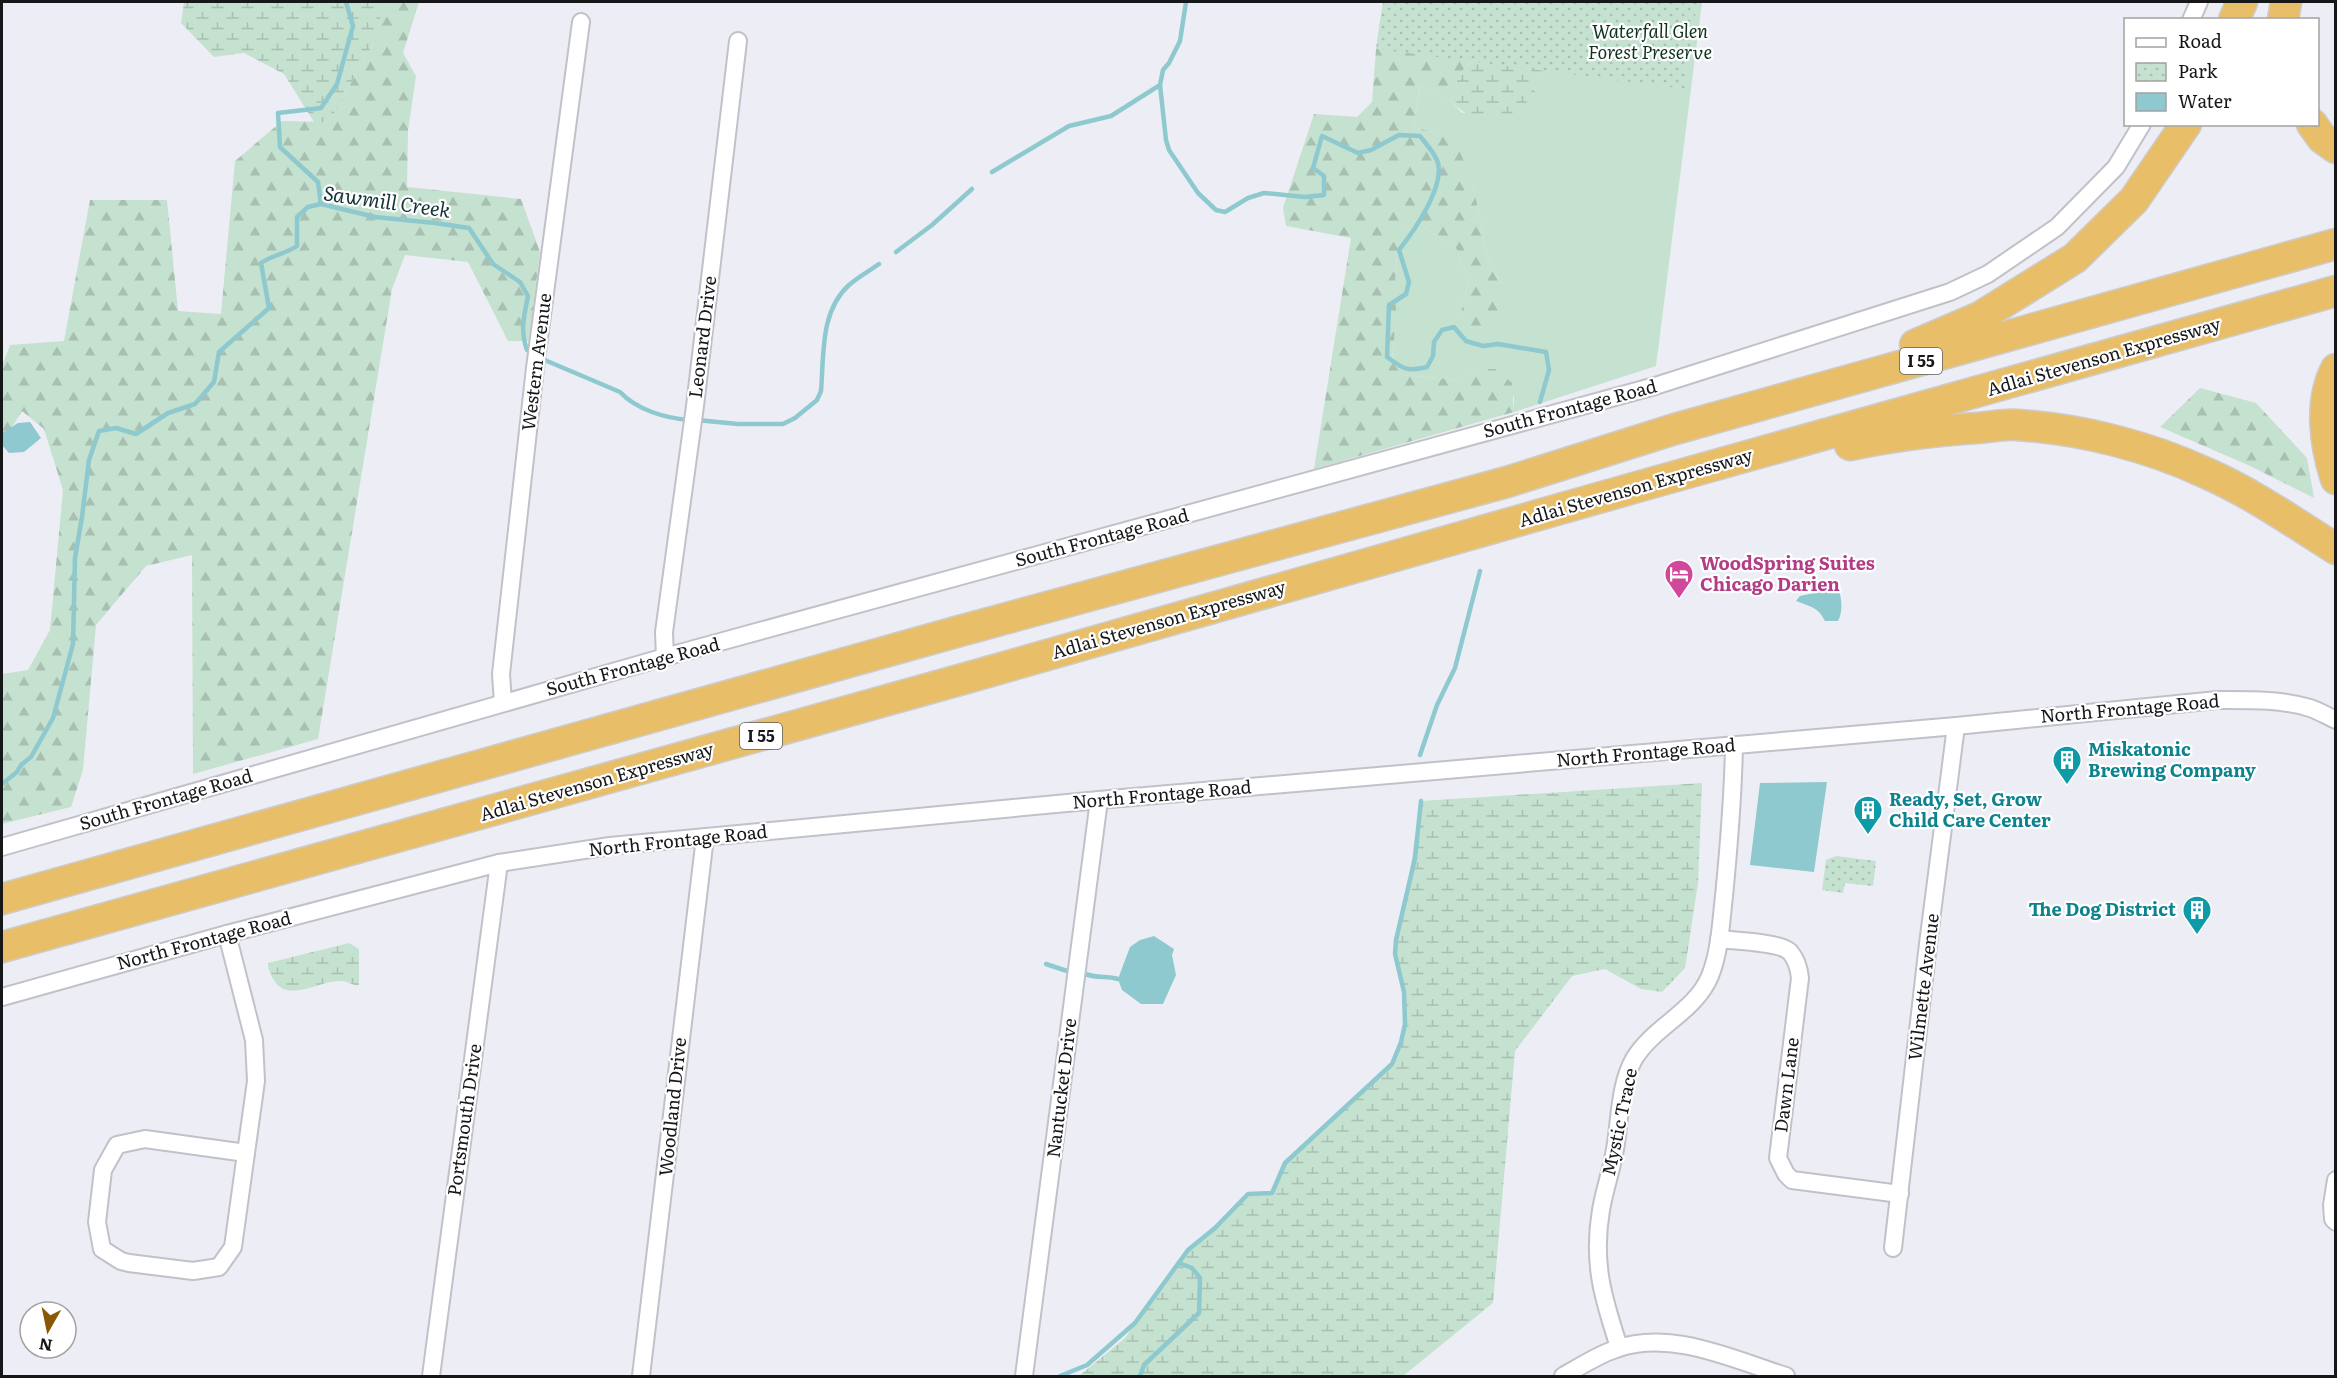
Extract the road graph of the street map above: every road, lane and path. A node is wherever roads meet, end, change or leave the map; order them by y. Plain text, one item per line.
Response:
1 (2199, 2) edge
2 (2242, 2) edge
3 (2286, 2) edge
4 (2192, 18) edge
5 (2235, 18) edge
6 (2283, 18) edge
7 (582, 22) dead end
8 (738, 41) dead end
9 (2141, 126) edge
10 (2185, 126) edge
11 (2313, 126) edge
12 (2336, 148) edge
13 (2336, 244) edge
14 (2336, 291) edge
15 (2336, 369) edge
16 (1675, 429) junction
17 (2336, 479) edge
18 (1630, 489) junction
19 (2336, 549) edge
20 (665, 657) junction
21 (503, 703) junction
22 (2336, 720) edge
23 (1956, 726) junction
24 (1734, 746) junction
25 (1099, 800) junction
26 (705, 837) junction
27 (2, 846) edge
28 (499, 863) junction
29 (2, 899) edge
30 (227, 934) junction
31 (1719, 939) junction
32 (2, 947) edge
33 (2, 997) edge
34 (246, 1153) junction
35 (2336, 1180) edge
36 (1900, 1194) junction
37 (2336, 1222) edge
38 (1893, 1248) dead end
39 (1619, 1347) junction
40 (431, 1377) edge
41 (641, 1377) edge
42 (1024, 1377) edge
43 (1563, 1377) edge
44 (1786, 1377) edge

1 - 4 street
2 - 5 highway
3 - 6 highway
7 - 21 street, Western Avenue
8 - 20 street, Leonard Drive
9 - 20 street, South Frontage Road
10 - 16 highway
11 - 12 highway
13 - 16 highway, I 55
14 - 18 highway, Adlai Stevenson Expressway / I 55
15 - 17 highway
16 - 29 highway, I 55
18 - 19 highway
18 - 32 highway, Adlai Stevenson Expressway / I 55
20 - 21 street, South Frontage Road
21 - 27 street, South Frontage Road
22 - 23 street, North Frontage Road
23 - 24 street, North Frontage Road
23 - 36 street, Wilmette Avenue
24 - 25 street, North Frontage Road
24 - 31 street, Mystic Trace
25 - 26 street, North Frontage Road
25 - 42 street, Nantucket Drive
26 - 28 street, North Frontage Road
26 - 41 street, Woodland Drive
28 - 30 street, North Frontage Road
28 - 40 street, Portsmouth Drive
30 - 33 street, North Frontage Road
30 - 34 street
31 - 36 street, Dawn Lane
31 - 39 street, Mystic Trace
34 - 34 street
35 - 37 street
36 - 38 street, Wilmette Avenue
39 - 43 street
39 - 44 street

